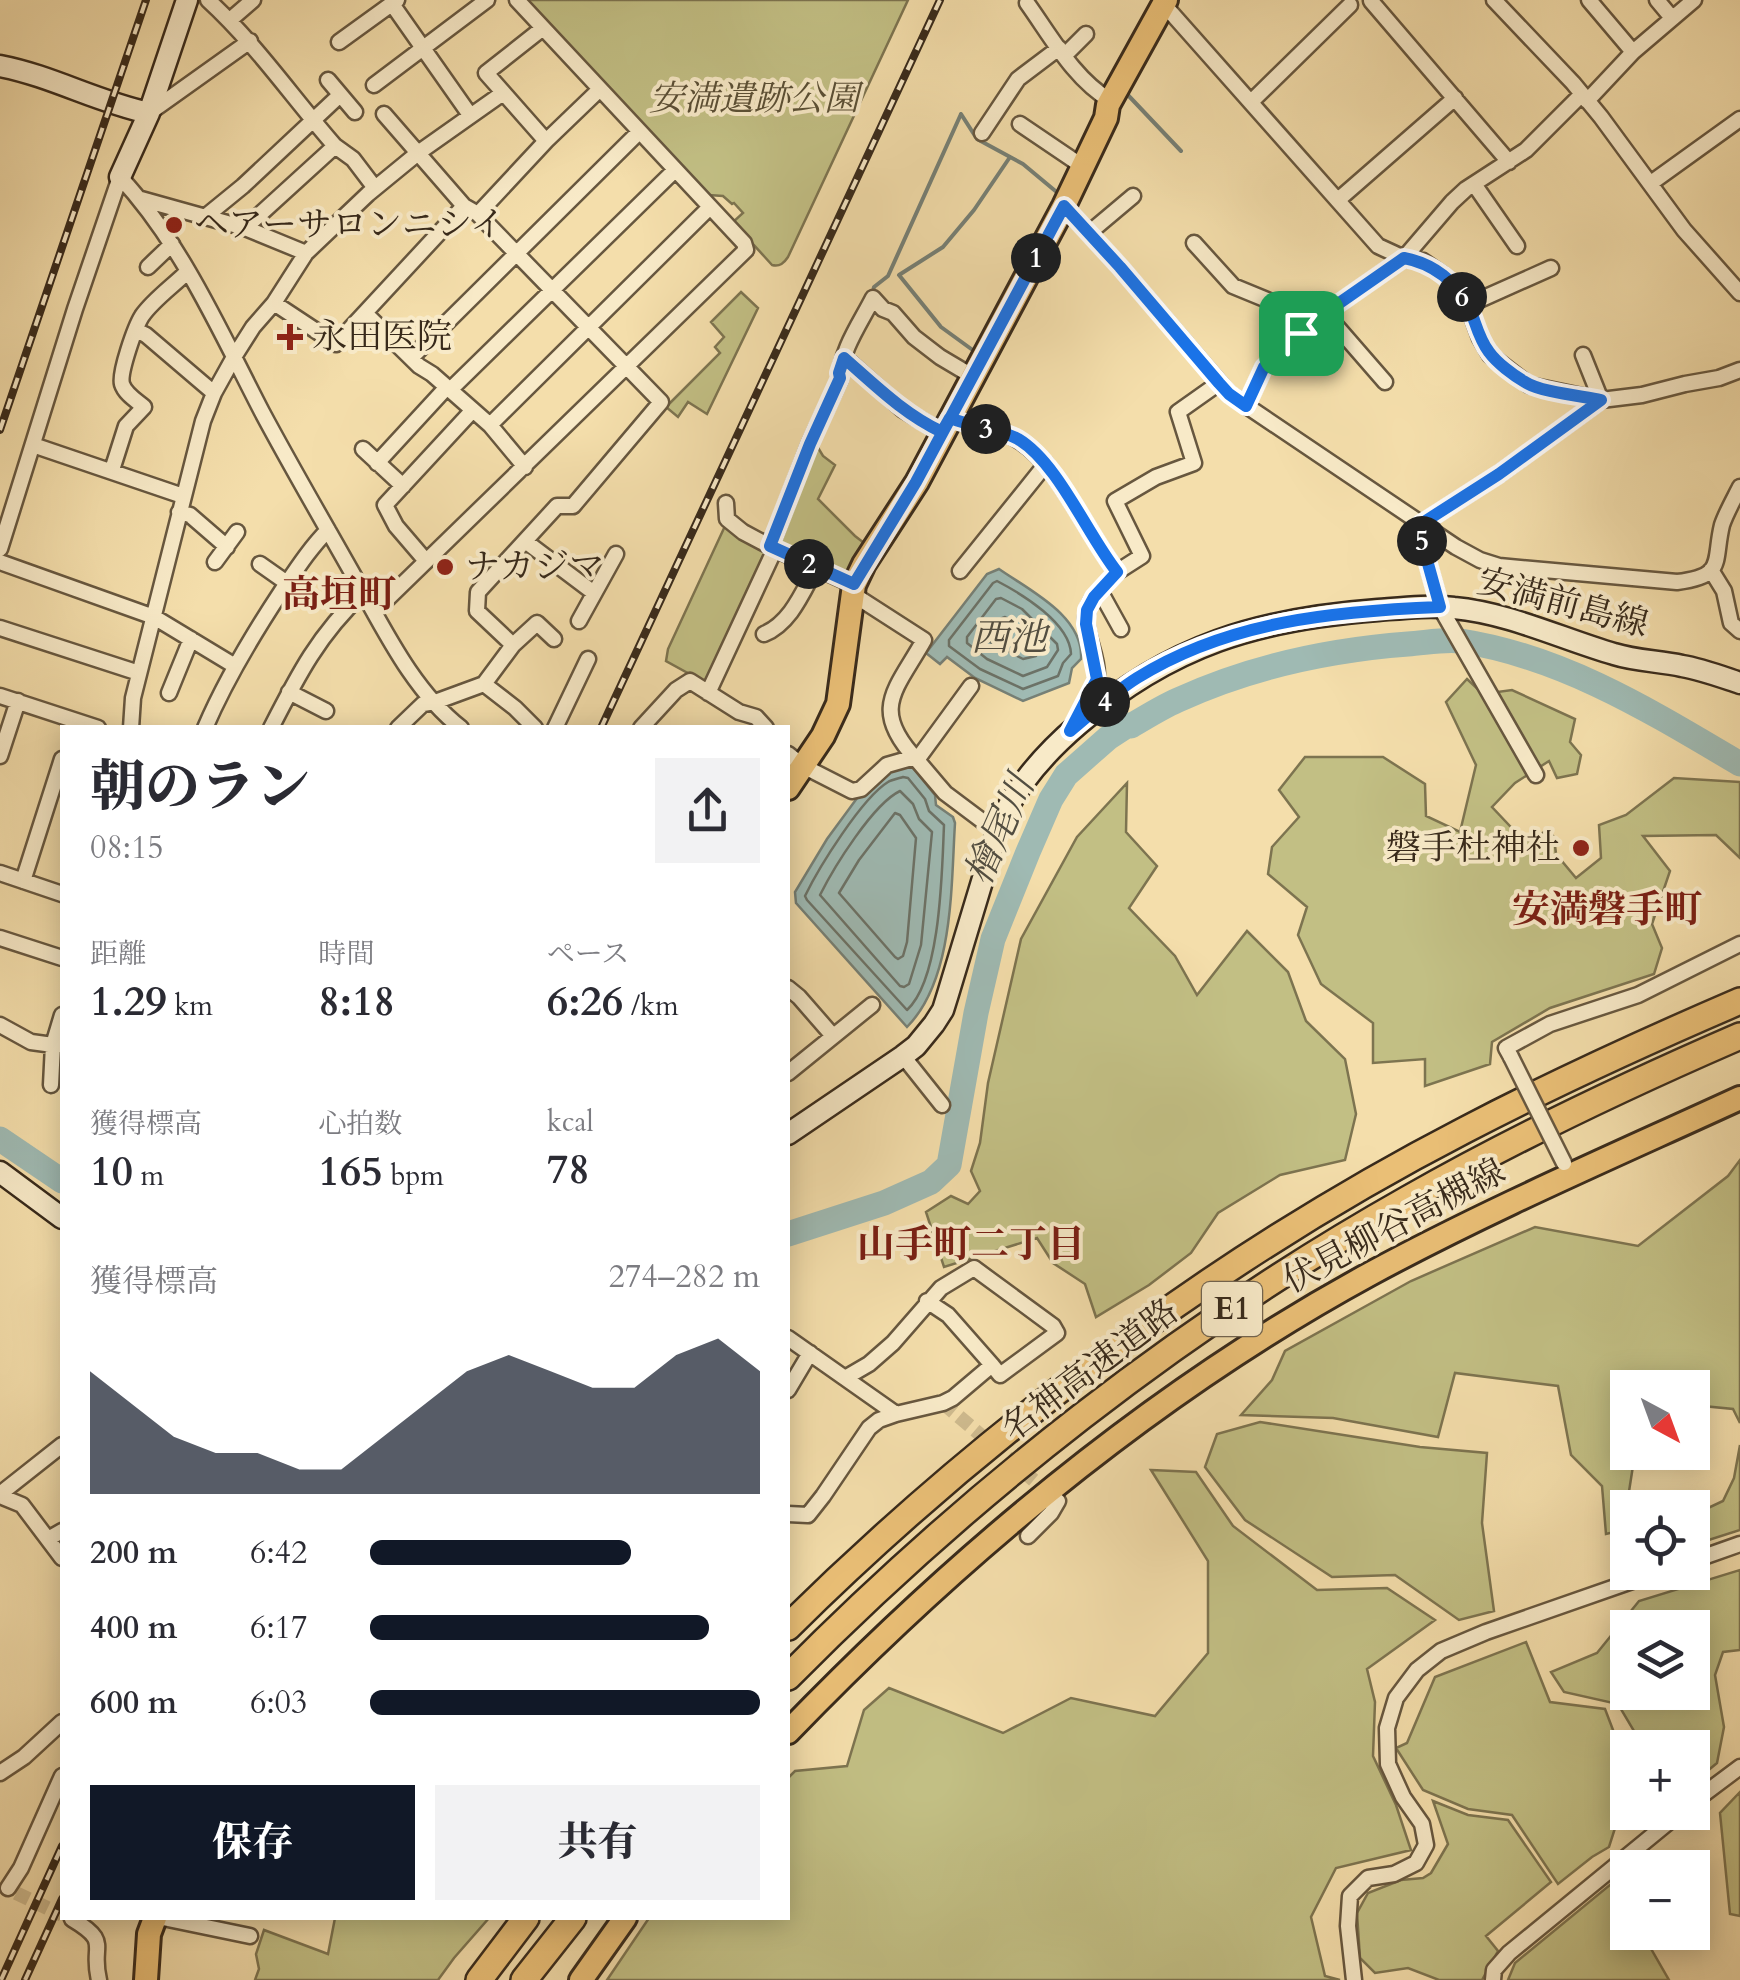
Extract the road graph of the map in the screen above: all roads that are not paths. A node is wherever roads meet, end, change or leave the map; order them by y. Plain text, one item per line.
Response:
1 (187, 0) edge
2 (208, 0) edge
3 (253, 0) edge
4 (487, 0) edge
5 (517, 0) edge
6 (1494, 0) edge
7 (1589, 0) edge
8 (1657, 0) edge
9 (1694, 0) edge
10 (394, 2) edge
11 (1364, 3) edge
12 (1167, 4) edge
13 (1036, 9) dead end
14 (1672, 18) junction
15 (230, 20) junction
16 (544, 28) junction
17 (1086, 34) dead end
18 (250, 42) junction
19 (338, 42) dead end
20 (423, 48) junction
21 (1062, 51) junction
22 (1632, 52) junction
23 (0, 66) edge
24 (328, 80) dead end
25 (374, 85) dead end
26 (599, 90) junction
27 (503, 94) junction
28 (340, 95) junction
29 (1455, 98) junction
30 (1584, 98) junction
31 (1111, 101) junction
32 (1252, 101) junction
33 (355, 112) dead end
34 (149, 113) junction
35 (384, 114) dead end
36 (470, 115) junction
37 (1740, 119) edge
38 (313, 120) junction
39 (1020, 124) dead end
40 (639, 132) junction
41 (982, 133) dead end
42 (546, 141) junction
43 (335, 146) junction
44 (418, 154) junction
45 (1509, 162) junction
46 (1082, 166) junction
47 (675, 170) junction
48 (120, 177) junction
49 (1651, 183) junction
50 (1474, 184) junction
51 (374, 188) junction
52 (1133, 196) dead end
53 (141, 199) junction
54 (1338, 200) junction
55 (1064, 206) junction
56 (710, 208) junction
57 (471, 210) junction
58 (205, 217) junction
59 (244, 228) junction
60 (1089, 233) junction
61 (1194, 243) dead end
62 (172, 244) junction
63 (1518, 246) dead end
64 (306, 253) junction
65 (517, 254) junction
66 (1404, 258) junction
67 (148, 267) dead end
68 (1551, 268) dead end
69 (187, 272) junction
70 (552, 290) junction
71 (1739, 290) edge
72 (274, 303) junction
73 (1468, 305) junction
74 (365, 313) junction
75 (1325, 313) junction
76 (589, 328) junction
77 (136, 330) junction
78 (1301, 333) junction
79 (1583, 355) dead end
80 (234, 357) junction
81 (412, 357) junction
82 (844, 358) junction
83 (627, 367) junction
84 (1740, 370) edge
85 (972, 376) junction
86 (1385, 382) dead end
87 (1219, 383) junction
88 (448, 389) junction
89 (214, 394) junction
90 (1601, 400) junction
91 (1246, 406) junction
92 (472, 410) junction
93 (490, 425) junction
94 (946, 425) junction
95 (33, 444) junction
96 (363, 449) dead end
97 (378, 462) junction
98 (1046, 464) junction
99 (525, 467) junction
100 (112, 470) junction
101 (403, 486) junction
102 (1740, 488) edge
103 (183, 496) junction
104 (726, 503) dead end
105 (179, 512) junction
106 (1421, 524) junction
107 (328, 530) junction
108 (237, 532) dead end
109 (525, 541) junction
110 (226, 547) junction
111 (773, 548) junction
112 (0, 549) edge
113 (616, 554) dead end
114 (426, 561) junction
115 (0, 562) edge
116 (215, 562) dead end
117 (260, 564) dead end
118 (816, 568) junction
119 (960, 570) dead end
120 (1710, 570) junction
121 (1117, 572) junction
122 (287, 584) junction
123 (852, 589) junction
124 (1100, 591) junction
125 (364, 593) junction
126 (594, 593) junction
127 (374, 612) junction
128 (1444, 613) junction
129 (154, 617) junction
130 (579, 622) dead end
131 (0, 628) edge
132 (1121, 630) dead end
133 (1740, 631) edge
134 (764, 634) dead end
135 (191, 639) junction
136 (554, 639) dead end
137 (513, 645) junction
138 (588, 659) dead end
139 (235, 666) junction
140 (139, 672) junction
141 (1740, 683) edge
142 (484, 684) junction
143 (971, 686) dead end
144 (290, 692) junction
145 (168, 693) dead end
146 (708, 693) junction
147 (0, 696) edge
148 (18, 701) junction
149 (435, 702) junction
150 (326, 712) dead end
151 (74, 724) edge
152 (131, 725) edge
153 (206, 725) edge
154 (273, 725) edge
155 (401, 725) edge
156 (458, 725) edge
157 (532, 725) edge
158 (556, 725) edge
159 (644, 725) edge
160 (763, 725) edge
161 (1070, 731) junction
162 (0, 756) edge
163 (916, 758) junction
164 (796, 760) edge
165 (60, 765) edge
166 (1536, 775) dead end
167 (997, 832) junction
168 (0, 873) edge
169 (23, 880) junction
170 (60, 893) edge
171 (0, 938) edge
172 (1740, 944) edge
173 (60, 957) edge
174 (1740, 988) edge
175 (790, 990) edge
176 (1740, 1001) edge
177 (872, 1005) dead end
178 (0, 1025) edge
179 (832, 1036) junction
180 (1740, 1036) edge
181 (58, 1045) edge
182 (903, 1056) junction
183 (790, 1071) edge
184 (51, 1085) dead end
185 (1740, 1098) edge
186 (942, 1106) dead end
187 (790, 1133) edge
188 (1567, 1169) junction
189 (0, 1172) edge
190 (60, 1217) edge
191 (926, 1301) junction
192 (790, 1339) edge
193 (810, 1354) junction
194 (992, 1365) junction
195 (845, 1378) junction
196 (790, 1387) edge
197 (896, 1414) junction
198 (60, 1447) edge
199 (978, 1454) junction
200 (0, 1495) edge
201 (1058, 1501) dead end
202 (790, 1514) edge
203 (60, 1532) edge
204 (1028, 1536) dead end
205 (48, 1538) junction
206 (1740, 1544) edge
207 (1710, 1554) edge
208 (60, 1555) edge
209 (1610, 1589) edge
210 (790, 1626) edge
211 (790, 1674) edge
212 (60, 1724) edge
213 (790, 1730) edge
214 (1740, 1767) edge
215 (0, 1773) edge
216 (60, 1780) edge
217 (1710, 1790) edge
218 (1660, 1830) edge
219 (8, 1888) edge
220 (74, 1920) edge
221 (154, 1920) edge
222 (173, 1920) edge
223 (524, 1920) edge
224 (571, 1920) edge
225 (624, 1920) edge
226 (250, 1936) dead end
227 (481, 1976) edge
228 (99, 1980) edge
229 (146, 1980) edge
230 (526, 1980) edge
231 (581, 1980) edge
232 (1354, 1980) edge
233 (1493, 1980) edge

1 - 34 main road
2 - 15 street
3 - 15 street
4 - 20 street
5 - 16 street
6 - 30 street
7 - 22 street
8 - 14 street
9 - 14 street
10 - 19 street
10 - 20 street
11 - 29 street
11 - 32 street
12 - 31 main road
12 - 32 street
13 - 21 street
14 - 22 street
15 - 18 street
16 - 26 street
16 - 27 street
17 - 21 street
18 - 34 street
18 - 38 street
20 - 25 street
20 - 36 street
21 - 31 street
21 - 41 street
22 - 30 street
23 - 34 main road
24 - 28 street
26 - 40 street
26 - 42 street
27 - 36 street
27 - 42 street
28 - 33 street
28 - 38 street
29 - 45 street
29 - 54 street
30 - 45 street
30 - 49 street
31 - 46 main road
32 - 54 street
34 - 48 main road
35 - 44 street
36 - 44 street
37 - 49 street
38 - 43 street
38 - 58 street
39 - 46 street
40 - 47 street
40 - 65 street
42 - 57 street
43 - 51 street
43 - 59 street
44 - 51 street
44 - 57 street
45 - 50 street
46 - 55 main road
47 - 56 street
47 - 70 street
48 - 53 street
48 - 95 street
49 - 71 street
50 - 63 street
50 - 66 street
51 - 64 street
52 - 60 street
53 - 58 street
53 - 62 street
54 - 66 street
55 - 60 street
55 - 85 main road
56 - 76 street
56 - 83 street
57 - 65 street
57 - 74 street
58 - 59 street
59 - 64 street
60 - 87 street
61 - 78 street
62 - 67 street
62 - 69 street
64 - 72 street
65 - 70 street
65 - 81 street
66 - 73 street
66 - 75 street
68 - 73 street
69 - 77 street
69 - 80 street
70 - 76 street
70 - 88 street
72 - 74 street
72 - 80 street
73 - 90 street
74 - 81 street
75 - 78 street
75 - 86 street
76 - 83 street
76 - 93 street
77 - 89 street
77 - 100 street
78 - 91 street
79 - 90 street
80 - 89 street
80 - 107 street
81 - 88 street
82 - 85 street
82 - 94 street
82 - 111 street
83 - 99 street
83 - 109 street
84 - 90 street
85 - 94 main road
87 - 91 street
87 - 121 street
88 - 92 street
88 - 97 street
89 - 103 street
90 - 106 street
91 - 106 street
92 - 93 street
92 - 101 street
93 - 99 street
94 - 98 street
94 - 123 main road
95 - 100 street
95 - 112 street
96 - 97 street
97 - 101 street
98 - 119 street
98 - 121 street
99 - 114 street
100 - 103 street
101 - 114 street
102 - 120 street
103 - 105 street
104 - 111 street
105 - 110 street
105 - 129 street
106 - 120 street
106 - 128 street
107 - 122 street
107 - 125 street
108 - 110 street
109 - 126 street
109 - 137 street
110 - 116 street
111 - 118 street
111 - 146 street
113 - 126 street
114 - 127 street
115 - 129 street
117 - 122 street
118 - 123 street
118 - 134 street
120 - 133 street
121 - 124 street
122 - 139 street
123 - 163 street
123 - 164 main road
124 - 132 street
124 - 161 street
125 - 127 street
125 - 144 street
126 - 130 street
127 - 149 street
128 - 141 main road, 安満前島線
128 - 161 main road, 安満前島線
128 - 166 street
129 - 135 street
129 - 140 street
131 - 140 street
135 - 139 street
135 - 145 street
136 - 137 street
137 - 142 street
138 - 158 street
139 - 153 street
140 - 152 street
142 - 149 street
142 - 157 street
143 - 163 street
144 - 150 street
144 - 154 street
146 - 159 street
146 - 160 street
147 - 148 street
148 - 151 street
148 - 162 street
149 - 155 street
149 - 156 street
161 - 167 main road, 安満前島線
163 - 164 street
163 - 167 street
165 - 169 street
167 - 182 main road, 安満前島線
168 - 169 street
169 - 170 street
171 - 173 street
172 - 188 street, bridge
174 - 199 highway
175 - 179 street
176 - 199 highway, 名神高速道路 / E1
177 - 179 street
178 - 181 street
179 - 183 street
180 - 211 highway, 名神高速道路 / E1
181 - 184 street
182 - 186 street
182 - 187 main road, 安満前島線
185 - 188 main road, 伏見柳谷高槻線
188 - 213 main road, 伏見柳谷高槻線
189 - 190 main road
191 - 194 street
191 - 194 street
191 - 195 street
192 - 193 street
193 - 195 street
193 - 196 street
194 - 197 street
195 - 197 street
197 - 202 street
198 - 200 street
199 - 210 highway, 名神高速道路 / E1
200 - 205 street
201 - 204 street
203 - 205 street
205 - 208 street
206 - 207 street
209 - 232 street
212 - 215 street
214 - 217 street
216 - 219 street
218 - 233 street
220 - 228 street
221 - 229 main road
222 - 226 street
223 - 227 highway
224 - 230 highway
225 - 231 main road

